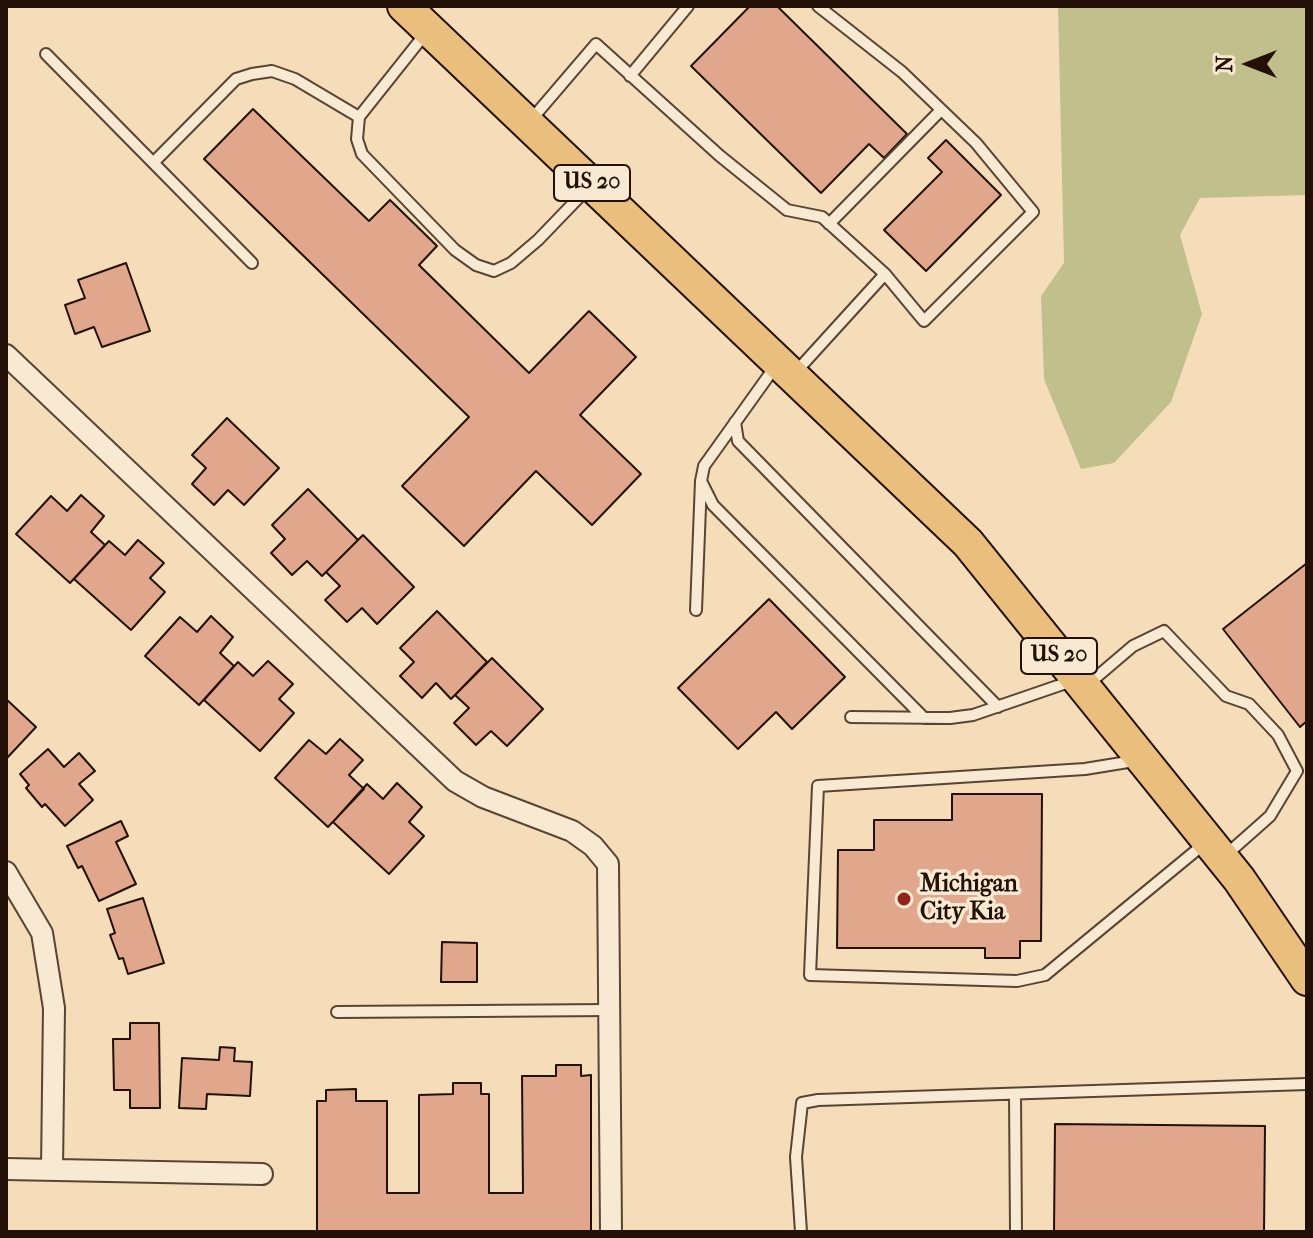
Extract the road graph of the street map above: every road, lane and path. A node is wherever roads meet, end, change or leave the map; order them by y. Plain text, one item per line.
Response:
1 (404, 6) edge
2 (688, 6) edge
3 (818, 6) edge
4 (429, 30) junction
5 (46, 54) dead end
6 (630, 76) junction
7 (941, 110) junction
8 (359, 117) junction
9 (529, 123) junction
10 (154, 162) junction
11 (592, 183) junction
12 (829, 224) junction
13 (252, 263) dead end
14 (885, 274) junction
15 (6, 355) edge
16 (786, 368) junction
17 (735, 422) junction
18 (701, 481) junction
19 (696, 610) dead end
20 (1081, 683) junction
21 (998, 707) junction
22 (851, 717) dead end
23 (924, 718) junction
24 (1143, 759) junction
25 (1215, 849) junction
26 (6, 872) edge
27 (1307, 979) edge
28 (609, 1010) junction
29 (337, 1012) dead end
30 (1307, 1084) edge
31 (1015, 1094) junction
32 (6, 1169) edge
33 (52, 1169) junction
34 (262, 1174) dead end
35 (611, 1232) edge
36 (801, 1232) edge
37 (1016, 1232) edge

1 - 4 main road, US 20
2 - 6 lane
3 - 7 lane
4 - 8 lane
4 - 9 main road, US 20
5 - 10 lane
6 - 9 lane
6 - 12 lane
7 - 12 lane
7 - 14 lane
8 - 10 lane
8 - 11 lane
9 - 11 main road, US 20
10 - 13 lane
11 - 16 main road, US 20
12 - 14 lane
14 - 16 lane
15 - 28 street
16 - 17 lane
16 - 20 main road, US 20
17 - 18 lane
17 - 21 lane
18 - 19 lane
18 - 23 lane
20 - 21 lane
20 - 24 main road, US 20
20 - 25 lane
21 - 23 lane
22 - 23 lane
24 - 25 main road, US 20
24 - 25 lane
25 - 27 main road, US 20
26 - 33 street
28 - 29 lane
28 - 35 street
30 - 31 lane
31 - 36 lane
31 - 37 lane
32 - 33 street
33 - 34 street

